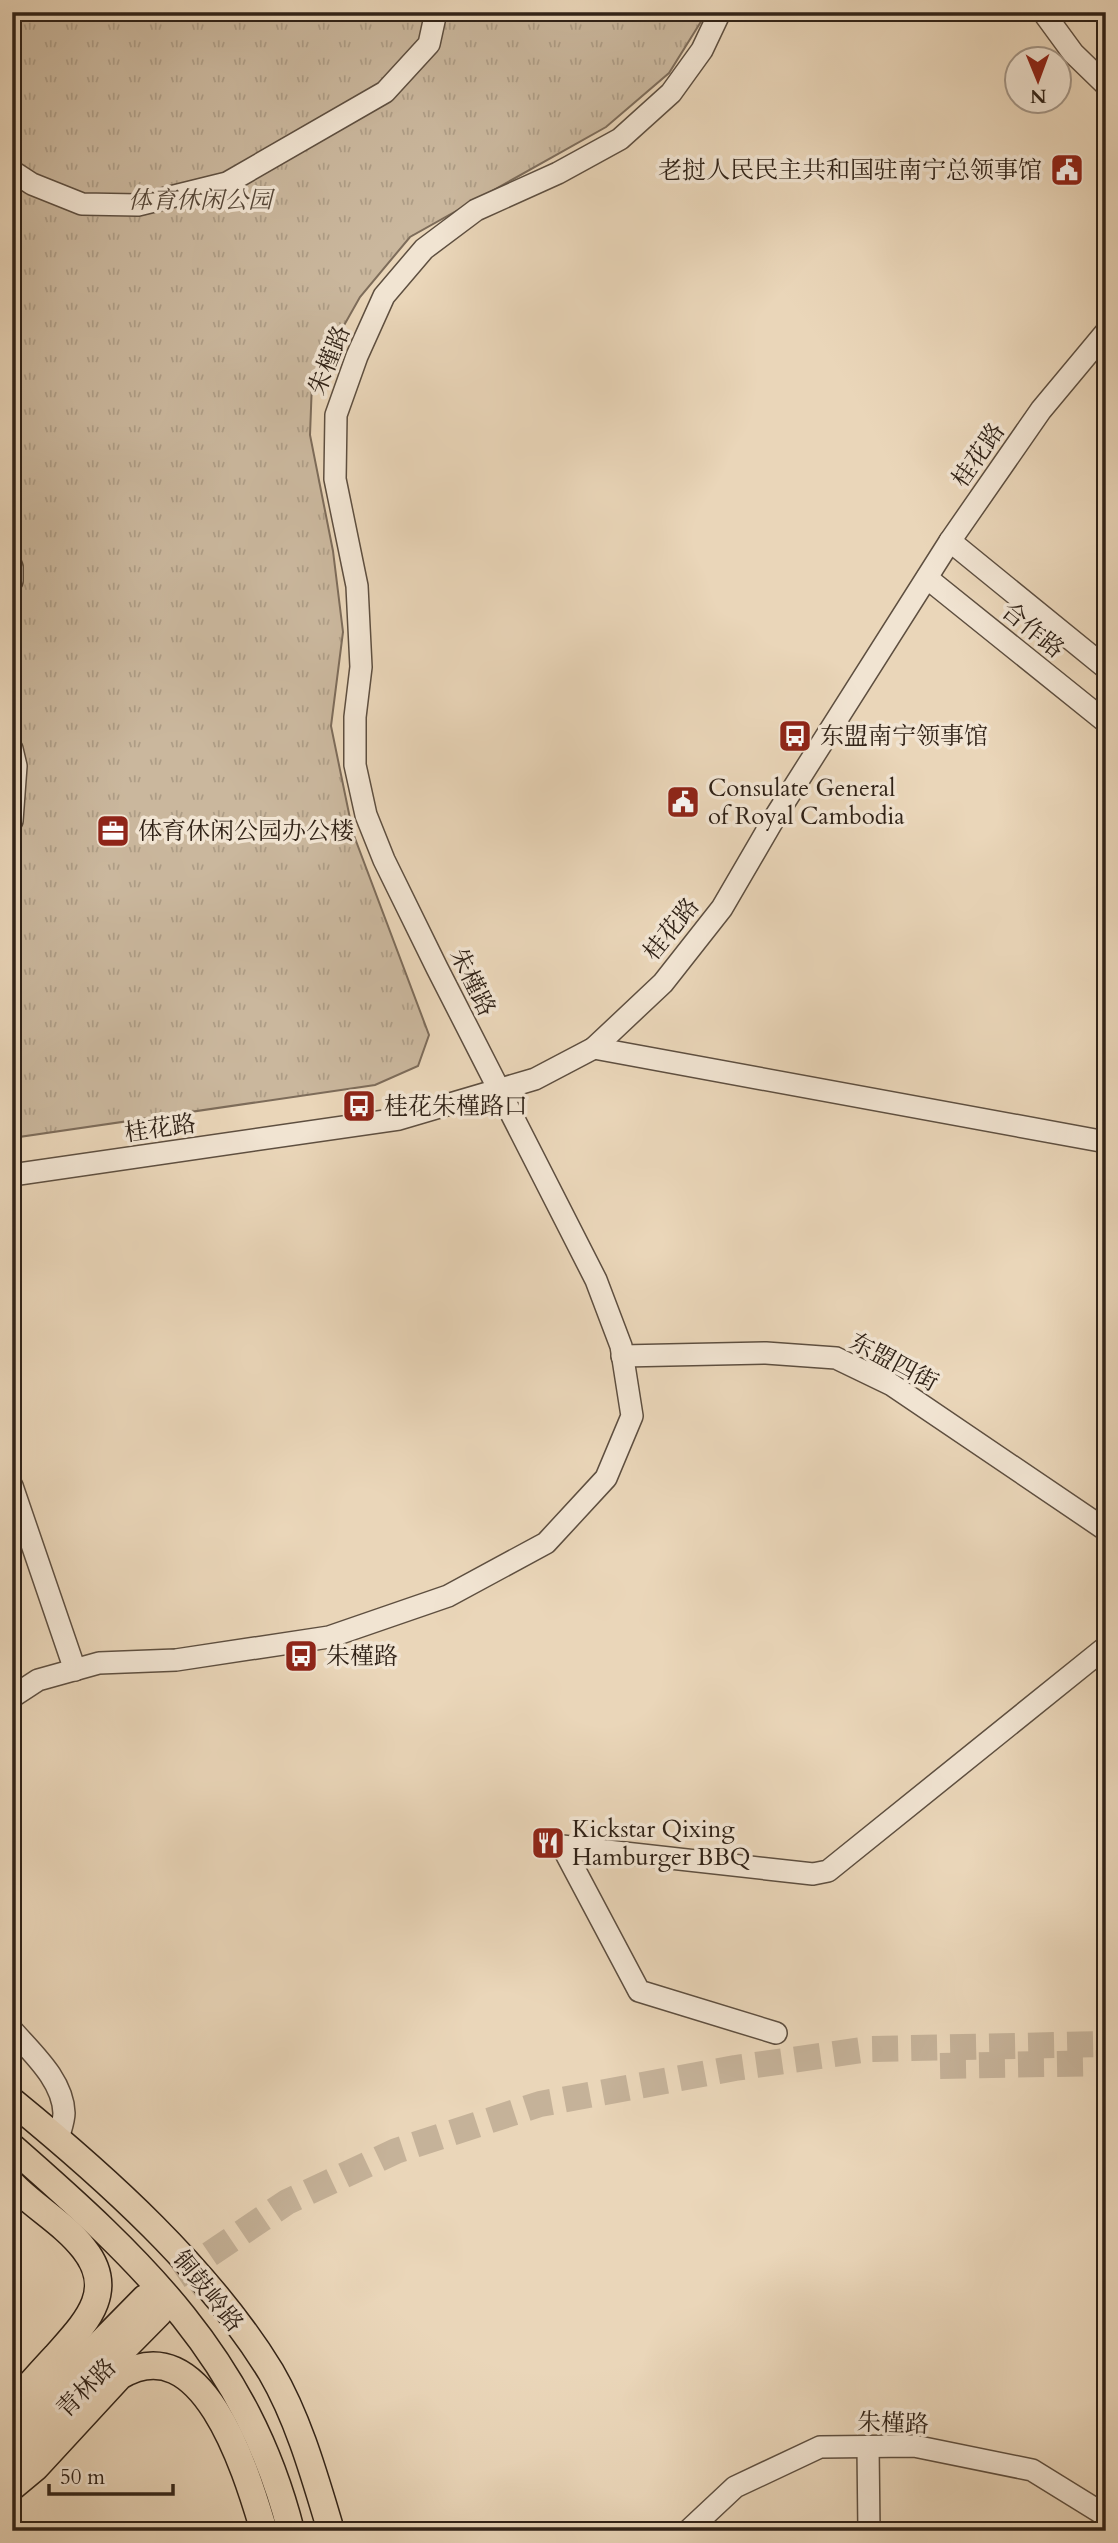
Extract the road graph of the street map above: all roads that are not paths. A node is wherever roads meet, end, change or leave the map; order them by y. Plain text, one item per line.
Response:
1 (436, 12) edge
2 (720, 12) edge
3 (1043, 12) edge
4 (1106, 85) edge
5 (12, 171) edge
6 (1106, 332) edge
7 (950, 541) junction
8 (12, 567) edge
9 (926, 578) junction
10 (12, 581) edge
11 (1106, 668) edge
12 (1106, 722) edge
13 (12, 749) edge
14 (12, 821) edge
15 (594, 1048) junction
16 (498, 1091) junction
17 (1106, 1142) edge
18 (12, 1175) edge
19 (622, 1356) junction
20 (12, 1486) edge
21 (1106, 1530) edge
22 (1106, 1647) edge
23 (75, 1670) junction
24 (12, 1697) edge
25 (12, 2030) edge
26 (776, 2032) dead end
27 (12, 2101) edge
28 (58, 2139) junction
29 (12, 2147) edge
30 (12, 2184) edge
31 (12, 2404) edge
32 (12, 2433) edge
33 (868, 2447) junction
34 (12, 2462) edge
35 (12, 2487) edge
36 (1106, 2518) edge
37 (264, 2531) edge
38 (291, 2531) edge
39 (331, 2531) edge
40 (688, 2531) edge
41 (869, 2531) edge

1 - 5 street
2 - 16 street, 朱槿路
3 - 4 street
6 - 7 street, 桂花路
7 - 9 street, 桂花路
7 - 11 street
8 - 10 street
9 - 12 street, 合作路
9 - 15 street, 桂花路
13 - 14 street
15 - 16 street, 桂花路
15 - 17 street
16 - 18 street, 桂花路
16 - 19 street, 朱槿路
19 - 21 street, 东盟四街
19 - 23 street, 朱槿路
20 - 23 street
22 - 26 street
23 - 24 street, 朱槿路
25 - 28 street
27 - 28 main road, 铜鼓岭路
28 - 39 main road, 铜鼓岭路
29 - 38 main road, 铜鼓岭路
30 - 31 main road
32 - 34 main road, 青林路
33 - 36 street, 朱槿路
33 - 40 street, 朱槿路
33 - 41 street
35 - 37 main road

